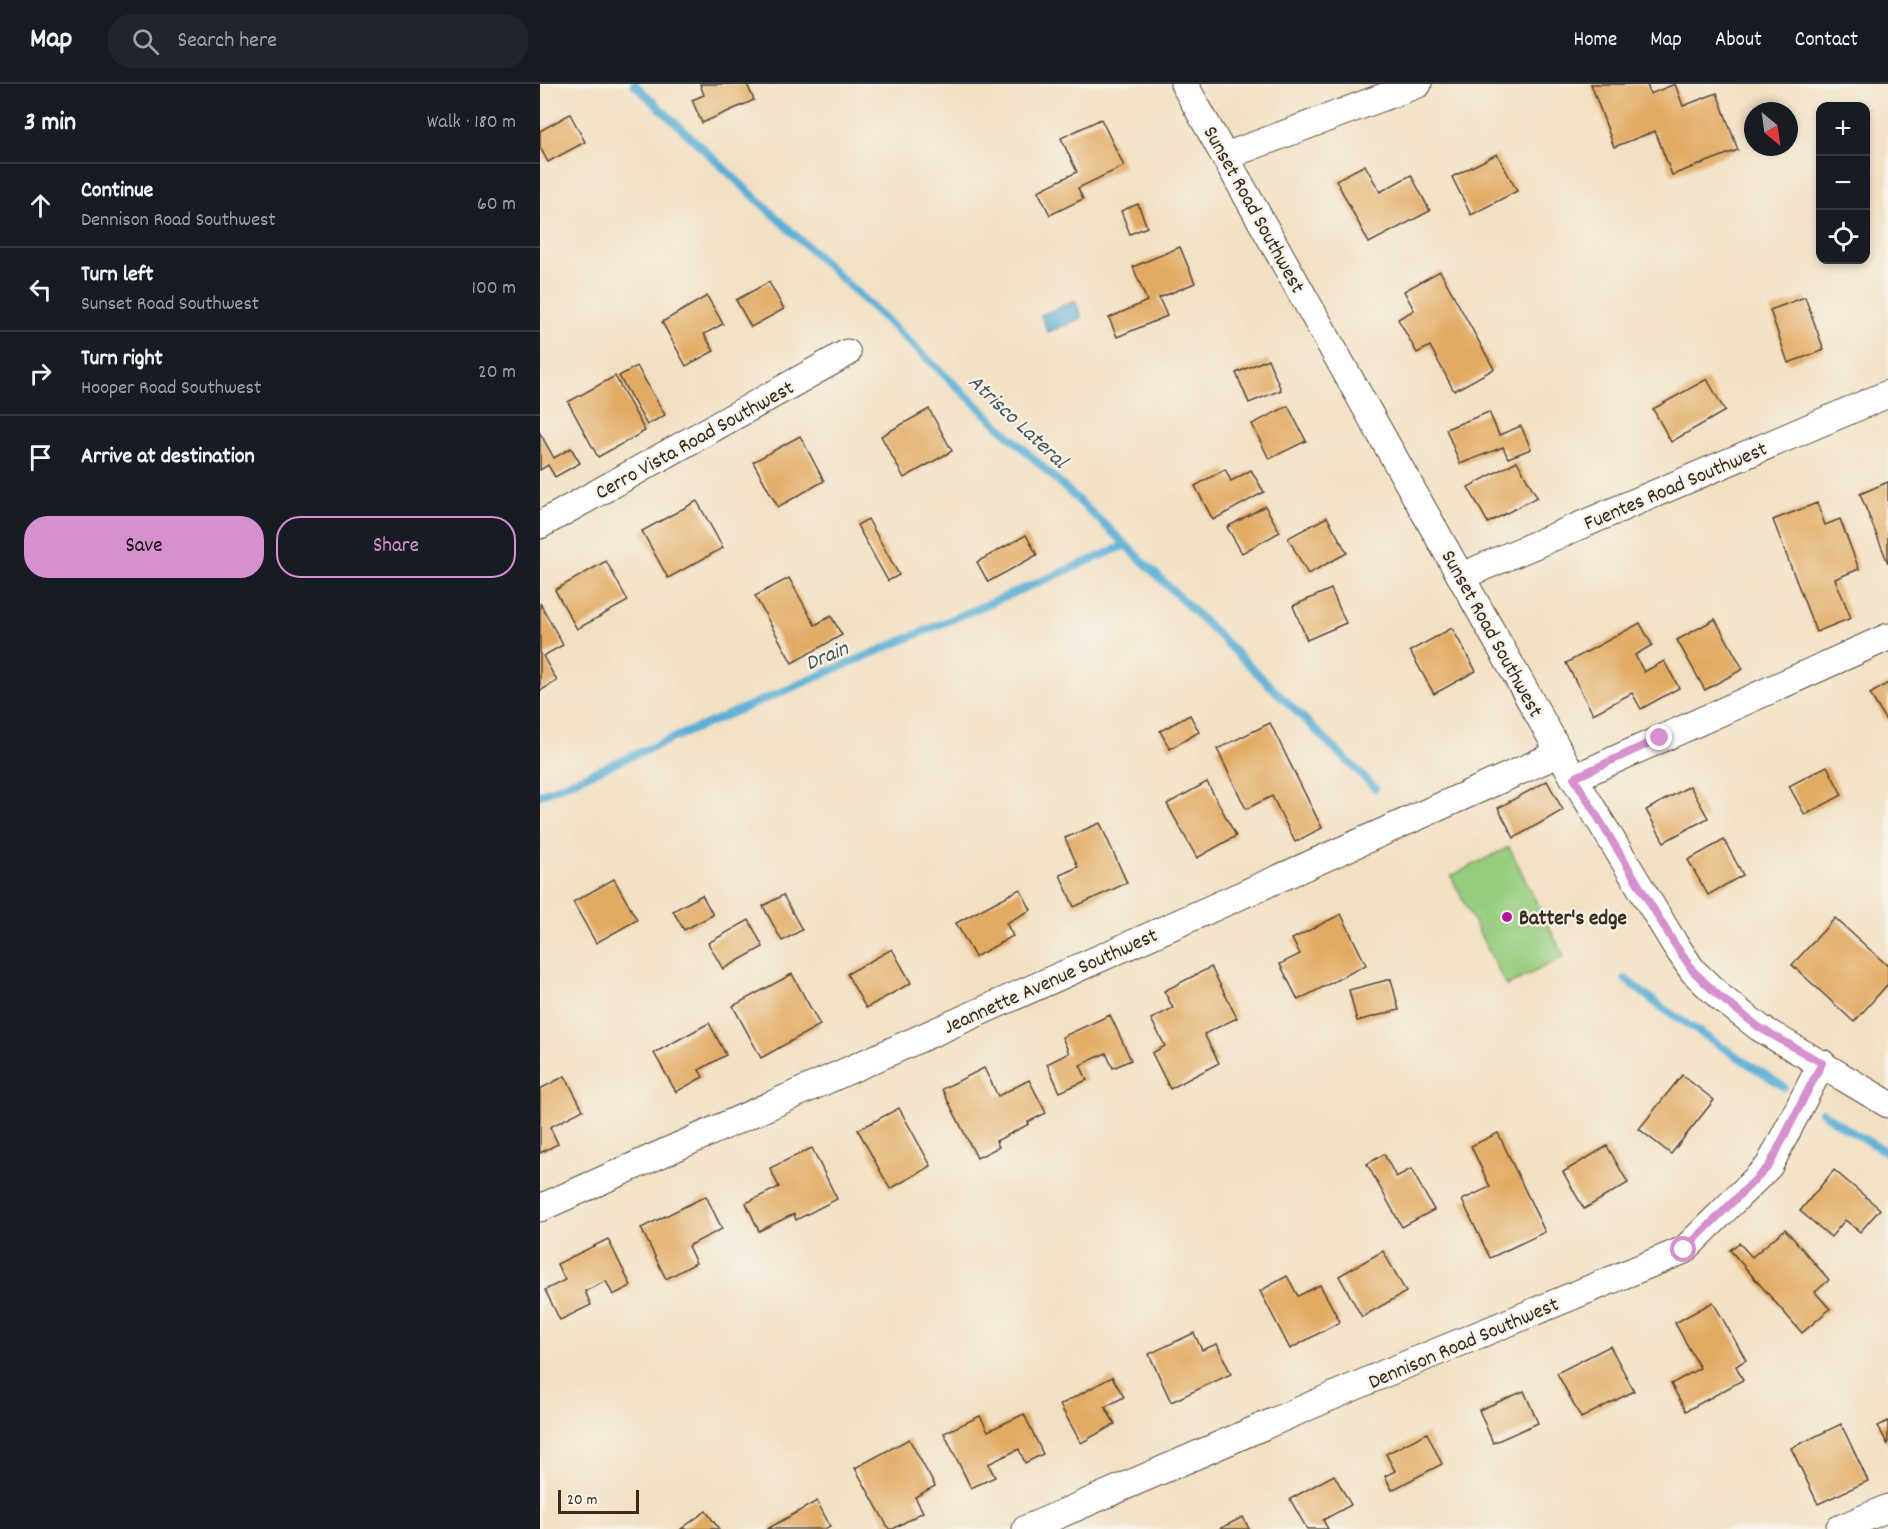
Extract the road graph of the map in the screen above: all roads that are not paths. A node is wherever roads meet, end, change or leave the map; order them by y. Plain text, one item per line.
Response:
1 (1185, 84) edge
2 (1418, 84) edge
3 (1226, 156) junction
4 (847, 353) dead end
5 (1888, 394) edge
6 (540, 525) edge
7 (1462, 576) junction
8 (1888, 637) edge
9 (1560, 753) junction
10 (1574, 778) junction
11 (1822, 1063) junction
12 (1884, 1098) edge
13 (540, 1208) edge
14 (1888, 1509) edge
15 (1026, 1529) edge
16 (1839, 1529) edge

1 - 3 street, Sunset Road Southwest
2 - 3 street
3 - 7 street, Sunset Road Southwest
4 - 6 street, Cerro Vista Road Southwest
5 - 7 street, Fuentes Road Southwest
7 - 9 street, Sunset Road Southwest
8 - 10 street
9 - 10 street, Sunset Road Southwest
9 - 13 street, Jeannette Avenue Southwest
10 - 11 street, Sunset Road Southwest
11 - 12 street, Sunset Road Southwest
11 - 15 street, Dennison Road Southwest
14 - 16 street

